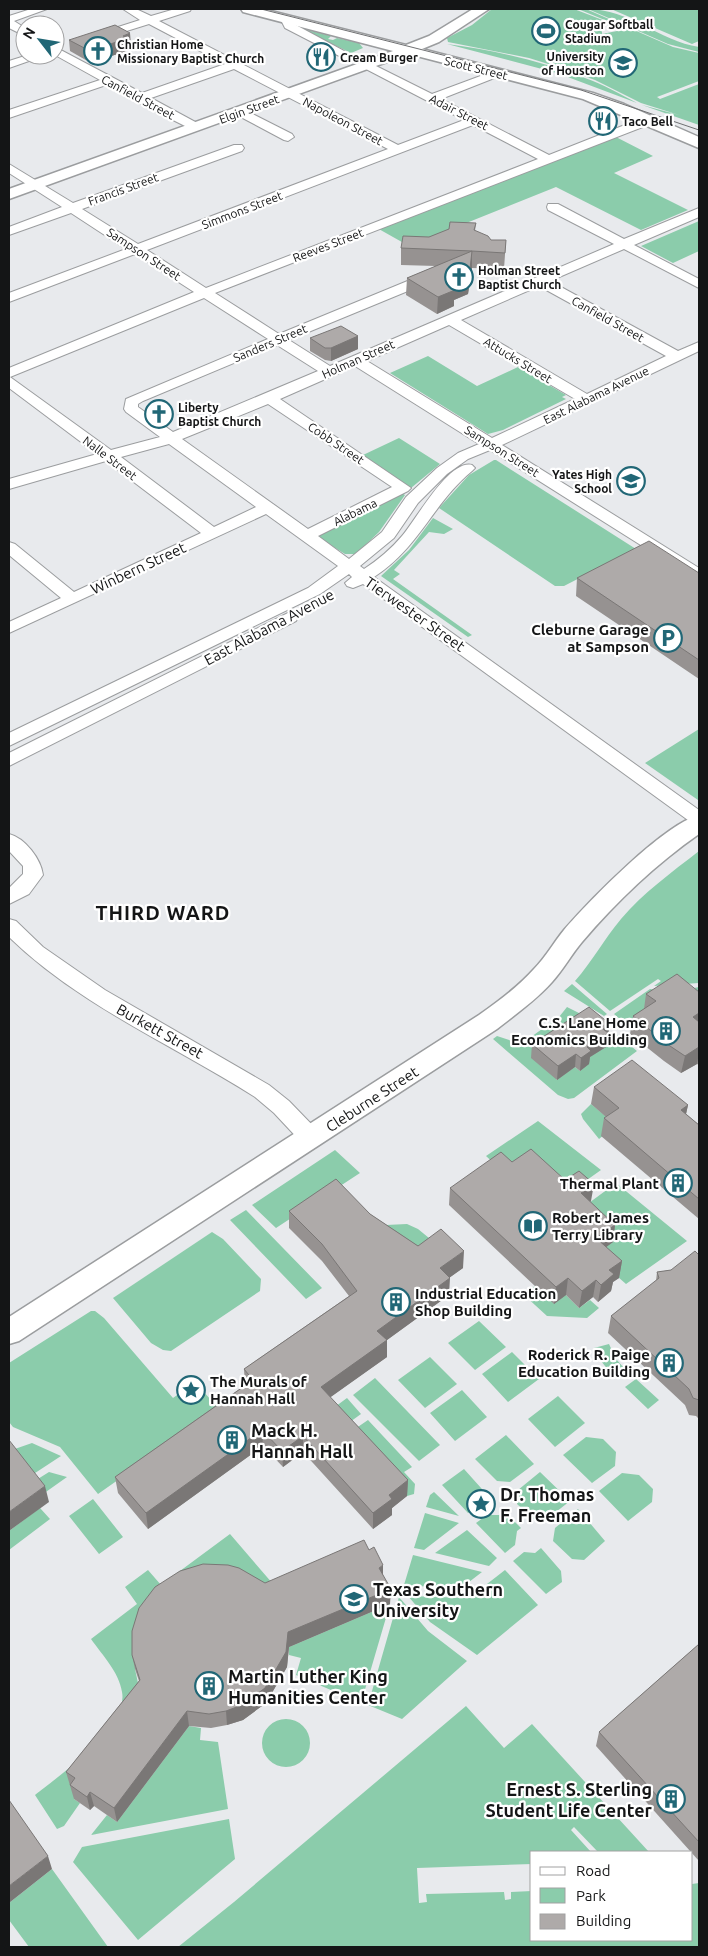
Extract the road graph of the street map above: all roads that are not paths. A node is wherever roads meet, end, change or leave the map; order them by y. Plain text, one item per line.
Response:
1 (42, 9) edge
2 (128, 9) edge
3 (186, 9) edge
4 (248, 9) edge
5 (482, 9) edge
6 (291, 14) edge
7 (9, 19) edge
8 (149, 20) junction
9 (433, 23) dead end
10 (428, 42) junction
11 (406, 44) junction
12 (385, 45) junction
13 (65, 47) edge
14 (65, 56) edge
15 (351, 58) junction
16 (237, 64) junction
17 (368, 66) junction
18 (498, 73) junction
19 (108, 81) junction
20 (275, 84) junction
21 (292, 93) junction
22 (139, 98) junction
23 (433, 98) junction
24 (242, 112) junction
25 (9, 114) edge
26 (178, 118) junction
27 (476, 120) junction
28 (649, 120) junction
29 (195, 127) junction
30 (699, 135) edge
31 (288, 137) dead end
32 (699, 143) edge
33 (92, 148) dead end
34 (238, 148) dead end
35 (398, 150) junction
36 (548, 159) junction
37 (37, 168) dead end
38 (12, 173) edge
39 (35, 185) junction
40 (9, 194) edge
41 (553, 207) dead end
42 (72, 208) junction
43 (699, 212) edge
44 (9, 231) edge
45 (624, 244) junction
46 (138, 250) junction
47 (539, 281) junction
48 (415, 283) edge
49 (699, 284) edge
50 (204, 293) junction
51 (9, 298) edge
52 (449, 319) junction
53 (278, 340) junction
54 (699, 346) edge
55 (677, 356) junction
56 (356, 360) junction
57 (329, 372) junction
58 (9, 373) edge
59 (9, 381) edge
60 (269, 398) junction
61 (587, 400) junction
62 (132, 409) joint
63 (172, 438) junction
64 (492, 444) junction
65 (106, 456) junction
66 (9, 484) edge
67 (404, 488) joint
68 (267, 508) junction
69 (212, 533) junction
70 (306, 536) junction
71 (9, 546) edge
72 (28, 562) junction
73 (9, 568) edge
74 (356, 573) junction
75 (699, 575) edge
76 (73, 599) junction
77 (9, 628) edge
78 (9, 740) edge
79 (9, 760) edge
80 (699, 819) edge
81 (699, 823) edge
82 (9, 840) edge
83 (9, 897) edge
84 (9, 926) edge
85 (312, 1138) junction
86 (9, 1332) edge

1 - 7 street
2 - 8 street, Napoleon Street
3 - 8 street
4 - 6 main road, Scott Street
5 - 10 main road, Elgin Street
6 - 11 main road, Scott Street
6 - 12 main road, Scott Street
6 - 15 street
8 - 13 street
8 - 16 street, Napoleon Street
9 - 11 main road, Elgin Street
10 - 11 main road, Elgin Street
10 - 30 main road, Scott Street
11 - 12 main road, Scott Street
11 - 17 main road, Elgin Street
11 - 18 main road, Scott Street
12 - 15 main road, Elgin Street
14 - 19 street, Canfield Street
15 - 20 main road, Elgin Street
16 - 20 street, Napoleon Street
16 - 22 street
17 - 21 main road, Elgin Street
17 - 23 street, Adair Street
18 - 23 street
18 - 28 main road, Scott Street
19 - 22 street, Canfield Street
19 - 25 street
20 - 21 street, Napoleon Street
20 - 26 main road, Elgin Street
21 - 24 main road, Elgin Street
21 - 35 street, Napoleon Street
22 - 26 street, Canfield Street
23 - 27 street, Adair Street
24 - 29 main road, Elgin Street
24 - 31 street
26 - 29 street, Canfield Street
26 - 33 main road, Elgin Street
27 - 35 street, Simmons Street
27 - 36 street, Adair Street
28 - 32 main road, Scott Street
28 - 36 street, Reeves Street
29 - 39 main road, Elgin Street
34 - 42 street, Francis Street
35 - 46 street, Simmons Street
36 - 50 street, Reeves Street
37 - 38 main road
38 - 39 street, Sampson Street
39 - 40 main road, Elgin Street
39 - 42 street, Sampson Street
41 - 45 street
42 - 44 street, Francis Street
42 - 46 street, Sampson Street
43 - 45 street, Holman Street
45 - 47 street, Holman Street
45 - 49 street
46 - 50 street, Sampson Street
46 - 51 street, Simmons Street
47 - 52 street, Holman Street
47 - 55 street, Canfield Street
48 - 53 street, Sanders Street
50 - 53 street, Sampson Street
50 - 58 street, Reeves Street
52 - 56 street, Holman Street
52 - 61 street, Attucks Street
53 - 57 street, Sampson Street
53 - 62 street, Sanders Street
54 - 55 street, East Alabama Avenue
55 - 61 street, East Alabama Avenue
56 - 57 street, Holman Street
56 - 64 street, Sampson Street
57 - 60 street, Holman Street
59 - 65 street, Nalle Street
60 - 63 street, Holman Street
60 - 67 street, Cobb Street
61 - 64 street, East Alabama Avenue
62 - 63 street, Tierwester Street
63 - 65 street, Holman Street
63 - 68 street, Tierwester Street
64 - 74 street, East Alabama Avenue
64 - 75 street, Sampson Street
65 - 66 street, Holman Street
65 - 69 street, Nalle Street
67 - 70 street, Alabama
68 - 69 street, Winbern Street
68 - 70 street, Tierwester Street
69 - 76 street, Winbern Street
70 - 74 street, Tierwester Street
71 - 72 street
72 - 73 street
72 - 76 street
74 - 78 street, East Alabama Avenue
74 - 79 street, East Alabama Avenue
74 - 80 street, Tierwester Street
76 - 77 street, Winbern Street
81 - 85 main road, Cleburne Street
82 - 83 street
84 - 85 street, Burkett Street
85 - 86 main road, Cleburne Street

